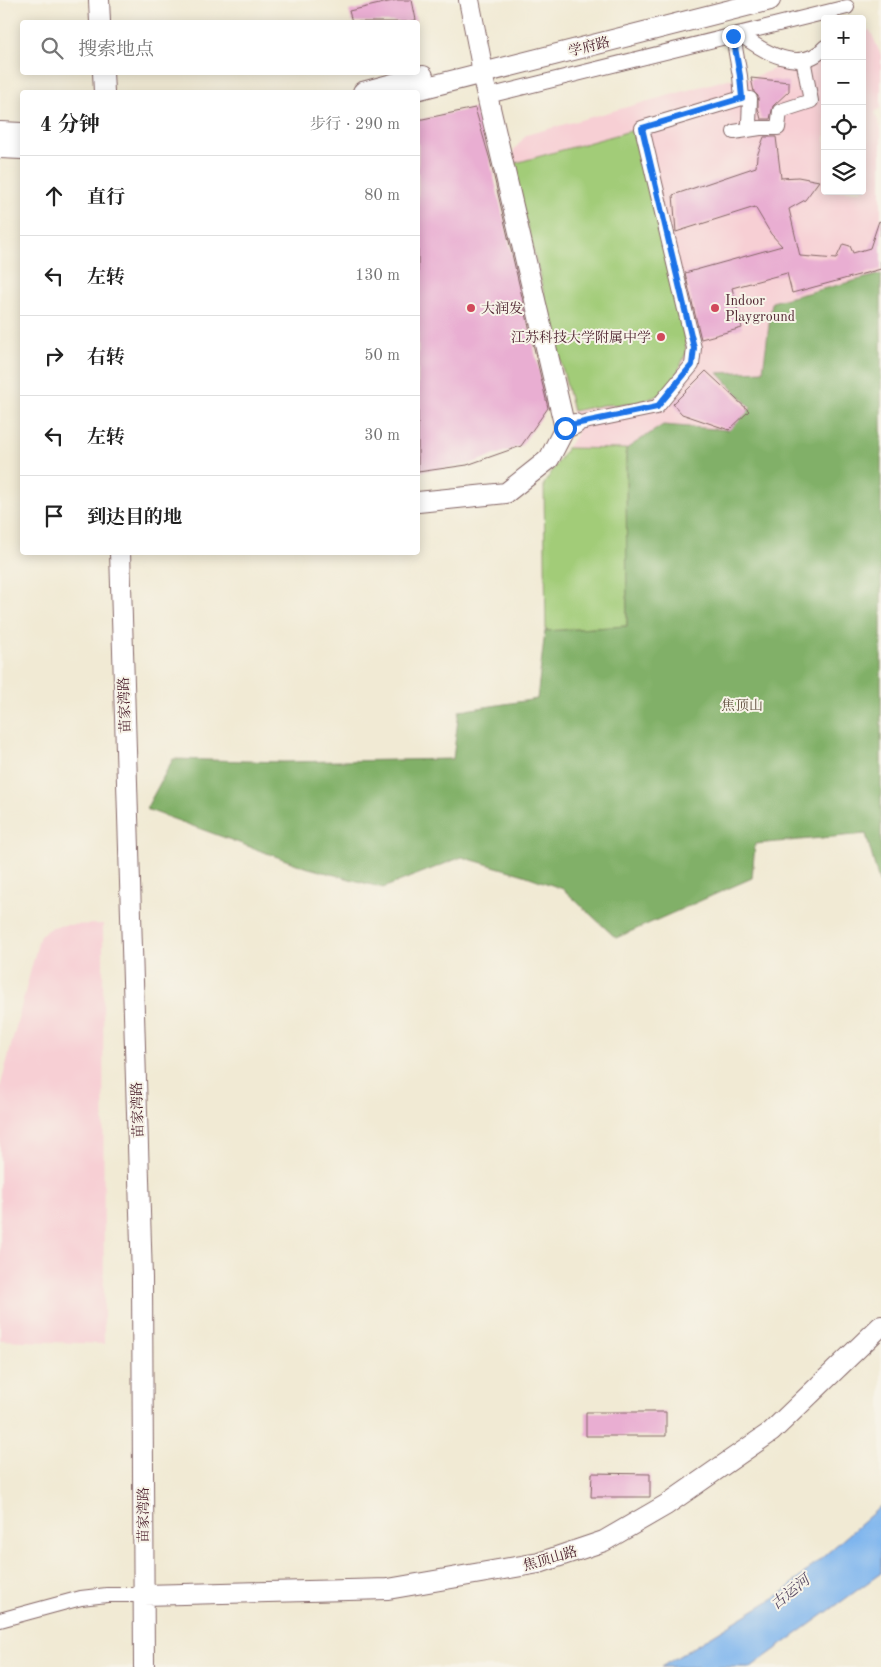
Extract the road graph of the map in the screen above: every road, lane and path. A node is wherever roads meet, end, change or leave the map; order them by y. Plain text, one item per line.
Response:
1 (99, 0) edge
2 (468, 0) edge
3 (718, 0) edge
4 (770, 0) edge
5 (846, 9) edge
6 (100, 20) edge
7 (736, 35) junction
8 (821, 52) edge
9 (803, 58) junction
10 (481, 67) junction
11 (103, 75) edge
12 (104, 90) edge
13 (372, 90) edge
14 (414, 90) edge
15 (488, 96) junction
16 (742, 98) junction
17 (754, 129) junction
18 (0, 132) edge
19 (734, 132) dead end
20 (20, 133) edge
21 (0, 148) edge
22 (20, 149) edge
23 (570, 426) junction
24 (420, 502) edge
25 (120, 555) edge
26 (881, 1326) edge
27 (144, 1595) junction
28 (0, 1620) edge
29 (144, 1667) edge

1 - 6 street
2 - 10 street
3 - 10 street, 学府路
4 - 10 street, 学府路
5 - 7 street
7 - 9 street
7 - 15 street
7 - 16 street
8 - 9 street
9 - 17 street
10 - 13 street, 学府路
10 - 14 street, 学府路
10 - 15 street
11 - 12 street
15 - 23 street
16 - 17 street
16 - 23 street
17 - 19 street
18 - 20 street
21 - 22 street
23 - 24 street
25 - 27 street, 苗家湾路
26 - 27 street, 焦顶山路
27 - 28 street
27 - 29 street, 苗家湾路

